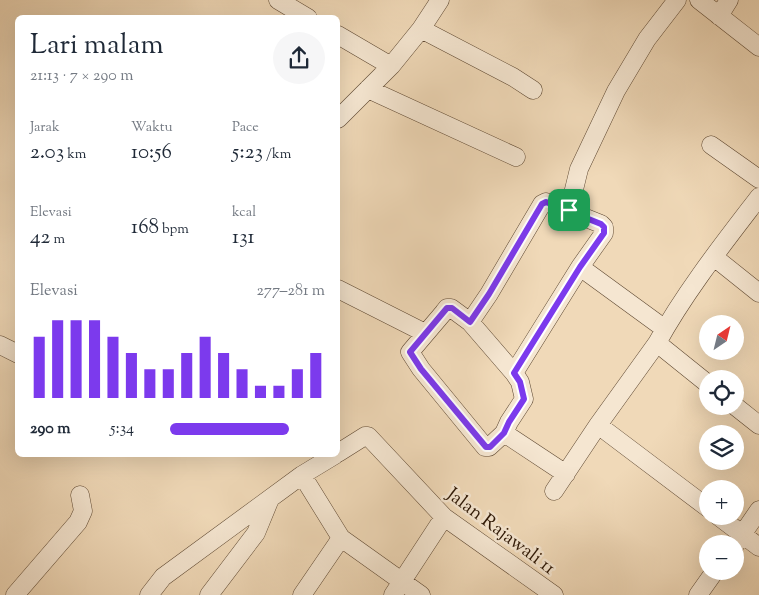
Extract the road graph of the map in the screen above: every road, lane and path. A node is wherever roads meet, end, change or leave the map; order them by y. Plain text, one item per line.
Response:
1 (278, 0) edge
2 (440, 0) edge
3 (677, 0) edge
4 (699, 0) edge
5 (729, 0) edge
6 (303, 15) edge
7 (719, 16) junction
8 (421, 30) junction
9 (340, 36) edge
10 (759, 47) edge
11 (392, 66) junction
12 (368, 90) junction
13 (533, 90) dead end
14 (340, 117) edge
15 (711, 145) dead end
16 (516, 157) dead end
17 (759, 179) edge
18 (759, 197) edge
19 (569, 210) junction
20 (714, 257) junction
21 (580, 267) junction
22 (340, 292) edge
23 (759, 293) edge
24 (470, 322) junction
25 (425, 333) junction
26 (661, 336) junction
27 (0, 345) edge
28 (15, 352) edge
29 (514, 373) junction
30 (699, 375) edge
31 (744, 413) edge
32 (598, 425) junction
33 (759, 425) edge
34 (504, 433) junction
35 (340, 452) edge
36 (331, 457) edge
37 (566, 474) junction
38 (302, 476) junction
39 (554, 491) dead end
40 (80, 495) dead end
41 (270, 499) junction
42 (699, 501) edge
43 (759, 510) edge
44 (444, 517) junction
45 (726, 525) edge
46 (228, 530) junction
47 (735, 535) edge
48 (742, 535) edge
49 (341, 538) junction
50 (744, 542) edge
51 (759, 547) edge
52 (242, 551) junction
53 (163, 577) junction
54 (709, 580) edge
55 (398, 588) edge
56 (15, 595) edge
57 (149, 595) edge
58 (169, 595) edge
59 (209, 595) edge
60 (302, 595) edge
61 (421, 595) edge
62 (554, 595) edge
63 (698, 595) edge

1 - 6 street
2 - 8 street
3 - 19 street
4 - 7 street
5 - 7 street
7 - 10 street
8 - 11 street
8 - 13 street
9 - 11 street
11 - 12 street
12 - 14 street
12 - 16 street
15 - 17 street
18 - 20 street
19 - 21 street
19 - 24 street
20 - 23 street
20 - 26 street
21 - 26 street
21 - 29 street
22 - 25 street
24 - 25 street
24 - 29 street
25 - 34 street
26 - 30 street
26 - 32 street
27 - 28 street
29 - 34 street
31 - 33 street
32 - 37 street
32 - 42 street
34 - 37 street
35 - 44 street, Jalan Rajawali 11
36 - 38 street, Jalan Rajawali 11
37 - 39 street
38 - 41 street, Jalan Rajawali 11
38 - 49 street
40 - 56 street
41 - 46 street, Jalan Rajawali 11
41 - 52 street
43 - 48 street
44 - 55 street
44 - 62 street, Jalan Rajawali 11
45 - 47 street
46 - 52 street
46 - 53 street, Jalan Rajawali 11
49 - 55 street
49 - 60 street
50 - 51 street
52 - 59 street
53 - 57 street, Jalan Rajawali 11
53 - 58 street
54 - 63 street
55 - 61 street

